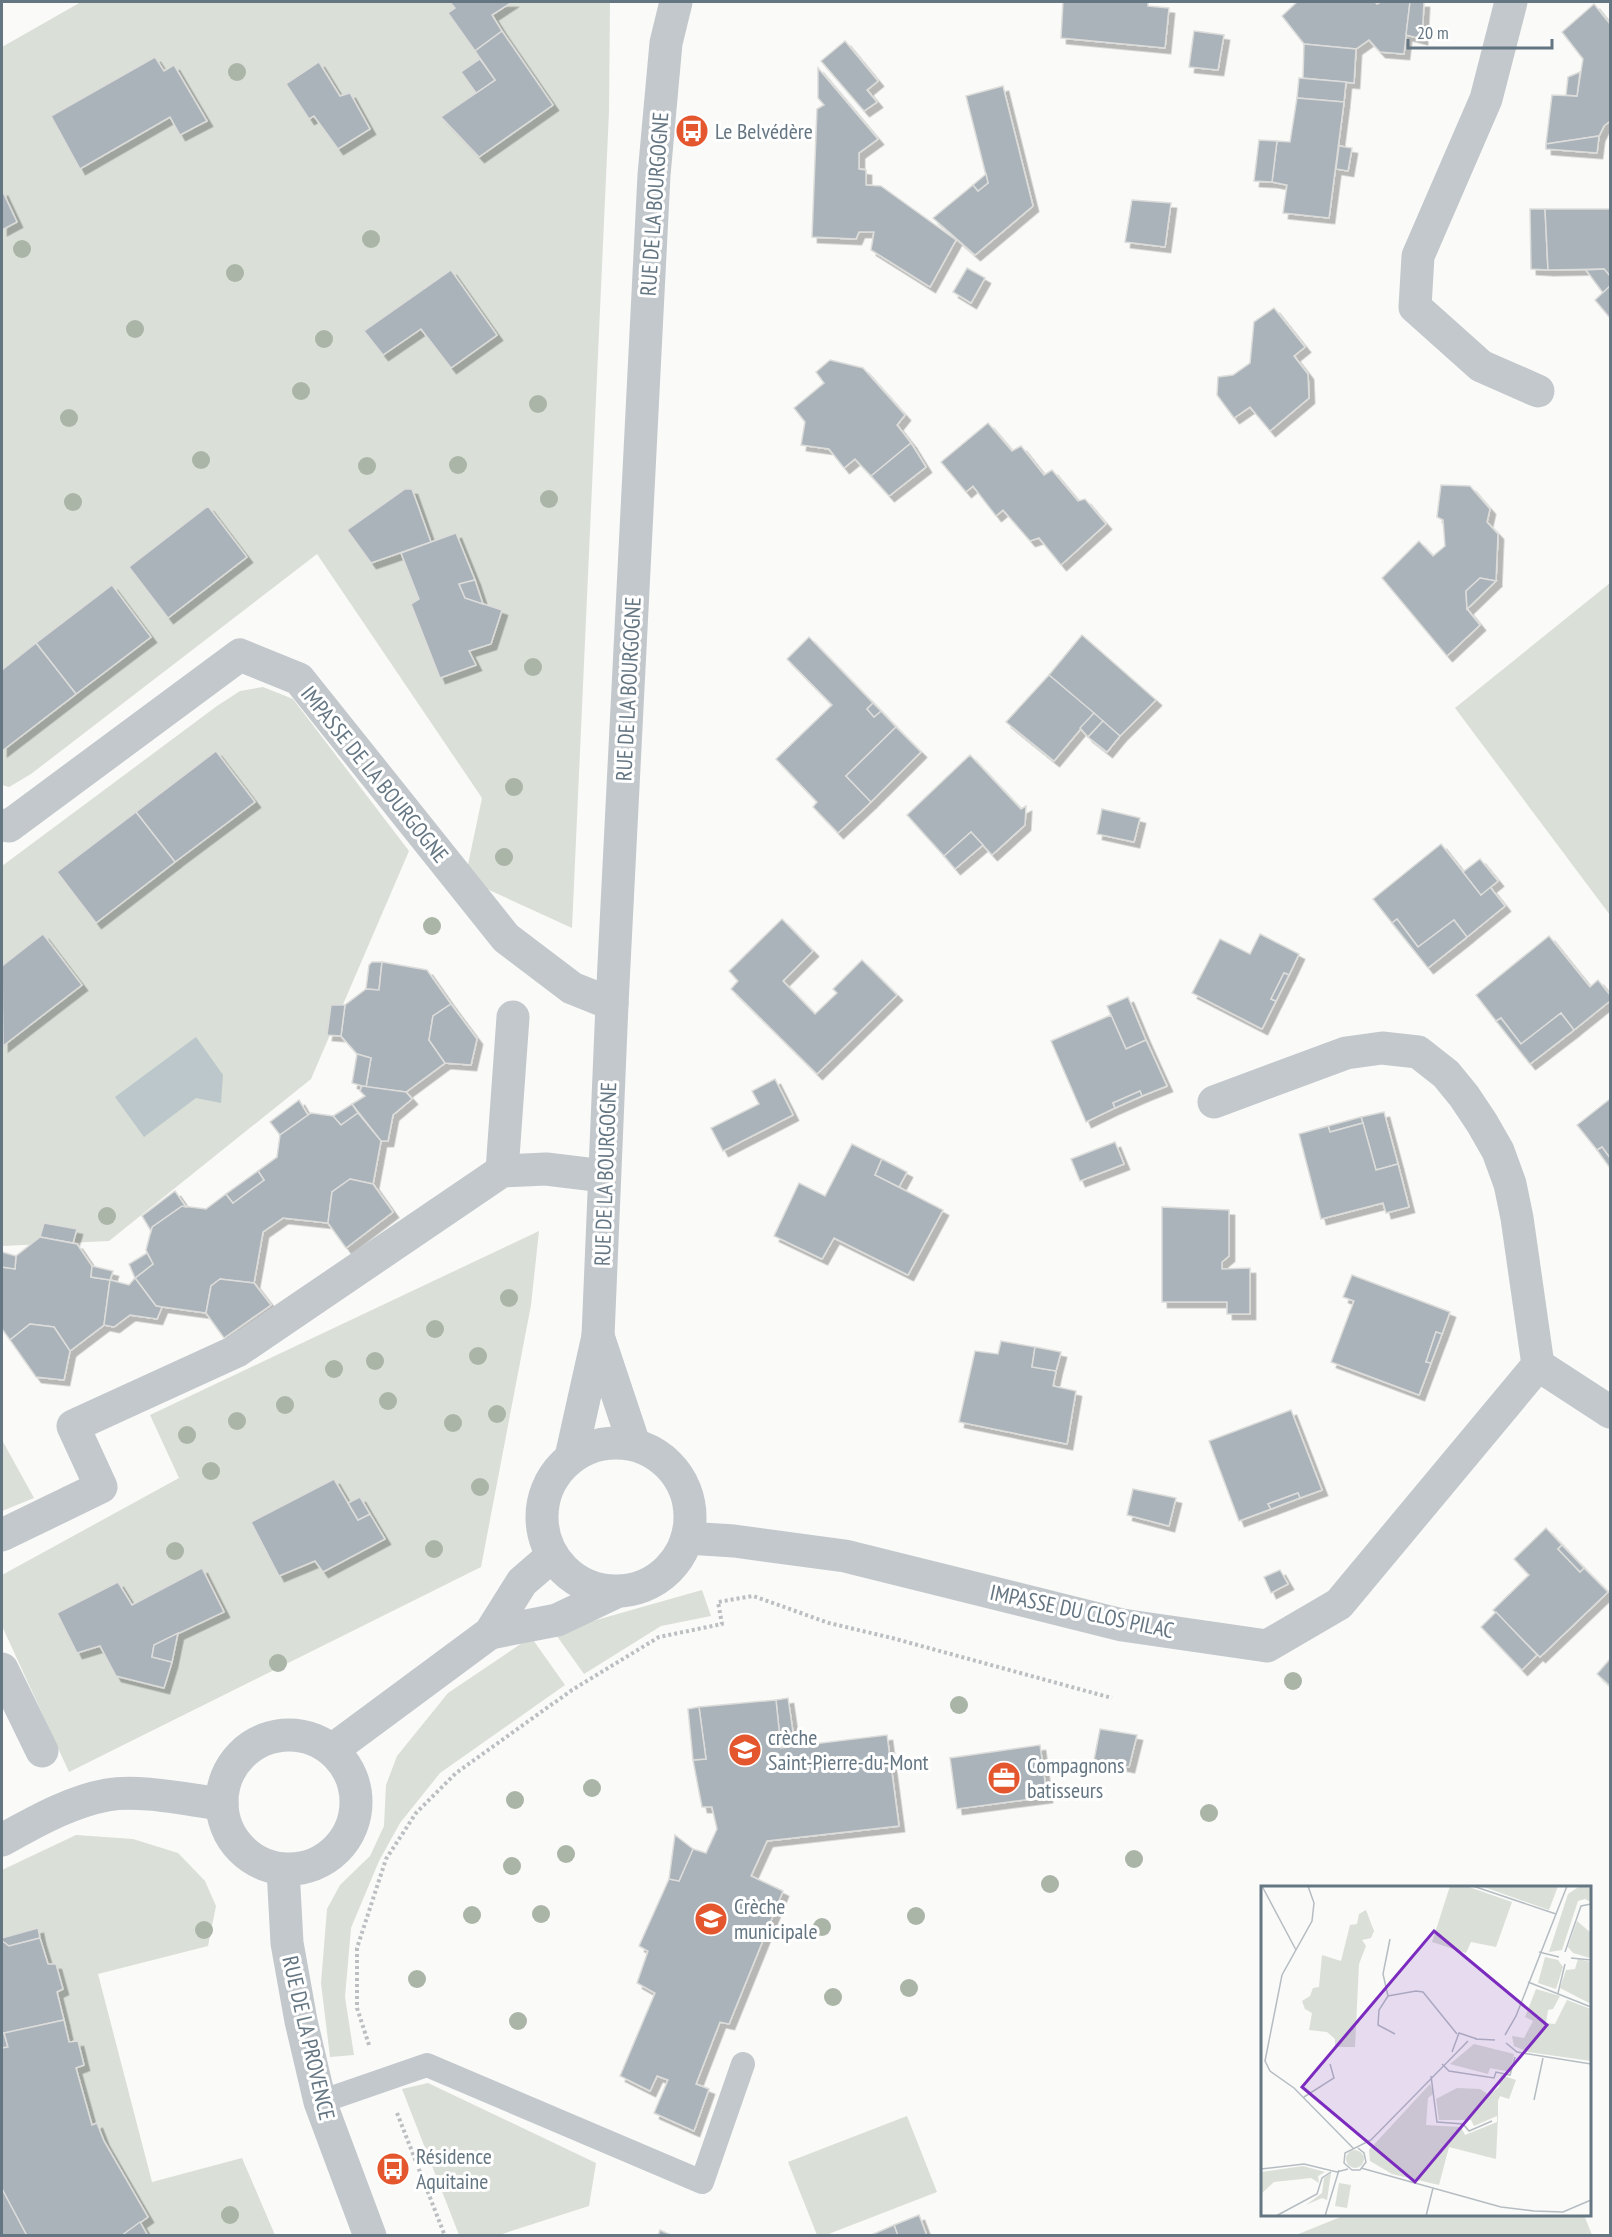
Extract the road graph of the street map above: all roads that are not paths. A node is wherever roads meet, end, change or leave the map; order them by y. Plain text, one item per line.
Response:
1 (657, 2) edge
2 (676, 2) edge
3 (1511, 2) edge
4 (666, 42) junction
5 (1538, 391) dead end
6 (2, 825) edge
7 (612, 1004) junction
8 (513, 1017) dead end
9 (1214, 1102) dead end
10 (502, 1171) junction
11 (604, 1176) junction
12 (598, 1336) junction
13 (1538, 1365) junction
14 (1611, 1412) edge
15 (634, 1444) junction
16 (571, 1457) junction
17 (2, 1535) edge
18 (687, 1538) junction
19 (552, 1556) junction
20 (616, 1592) junction
21 (490, 1633) junction
22 (2, 1670) edge
23 (332, 1750) junction
24 (42, 1751) dead end
25 (222, 1804) junction
26 (2, 1840) edge
27 (282, 1869) junction
28 (743, 2064) dead end
29 (320, 2102) junction
30 (370, 2235) edge

1 - 4 street, RUE DE LA BOURGOGNE
2 - 4 street, RUE DE LA BOURGOGNE
3 - 5 street
4 - 7 street, RUE DE LA BOURGOGNE
6 - 7 street, IMPASSE DE LA BOURGOGNE
7 - 11 street, RUE DE LA BOURGOGNE
8 - 10 street
9 - 13 street
10 - 11 street
10 - 17 street
11 - 12 street, RUE DE LA BOURGOGNE
12 - 15 street, RUE DE LA BOURGOGNE
12 - 16 street, RUE DE LA BOURGOGNE
13 - 14 street
13 - 18 street, IMPASSE DU CLOS PILAC
15 - 16 street
15 - 18 street
16 - 19 street
18 - 20 street
19 - 20 street
19 - 21 street
20 - 21 street
21 - 23 street
22 - 24 street
23 - 25 street
23 - 27 street
25 - 26 street
25 - 27 street
27 - 29 street, RUE DE LA PROVENCE
28 - 29 lane
29 - 30 street, RUE DE LA PROVENCE

